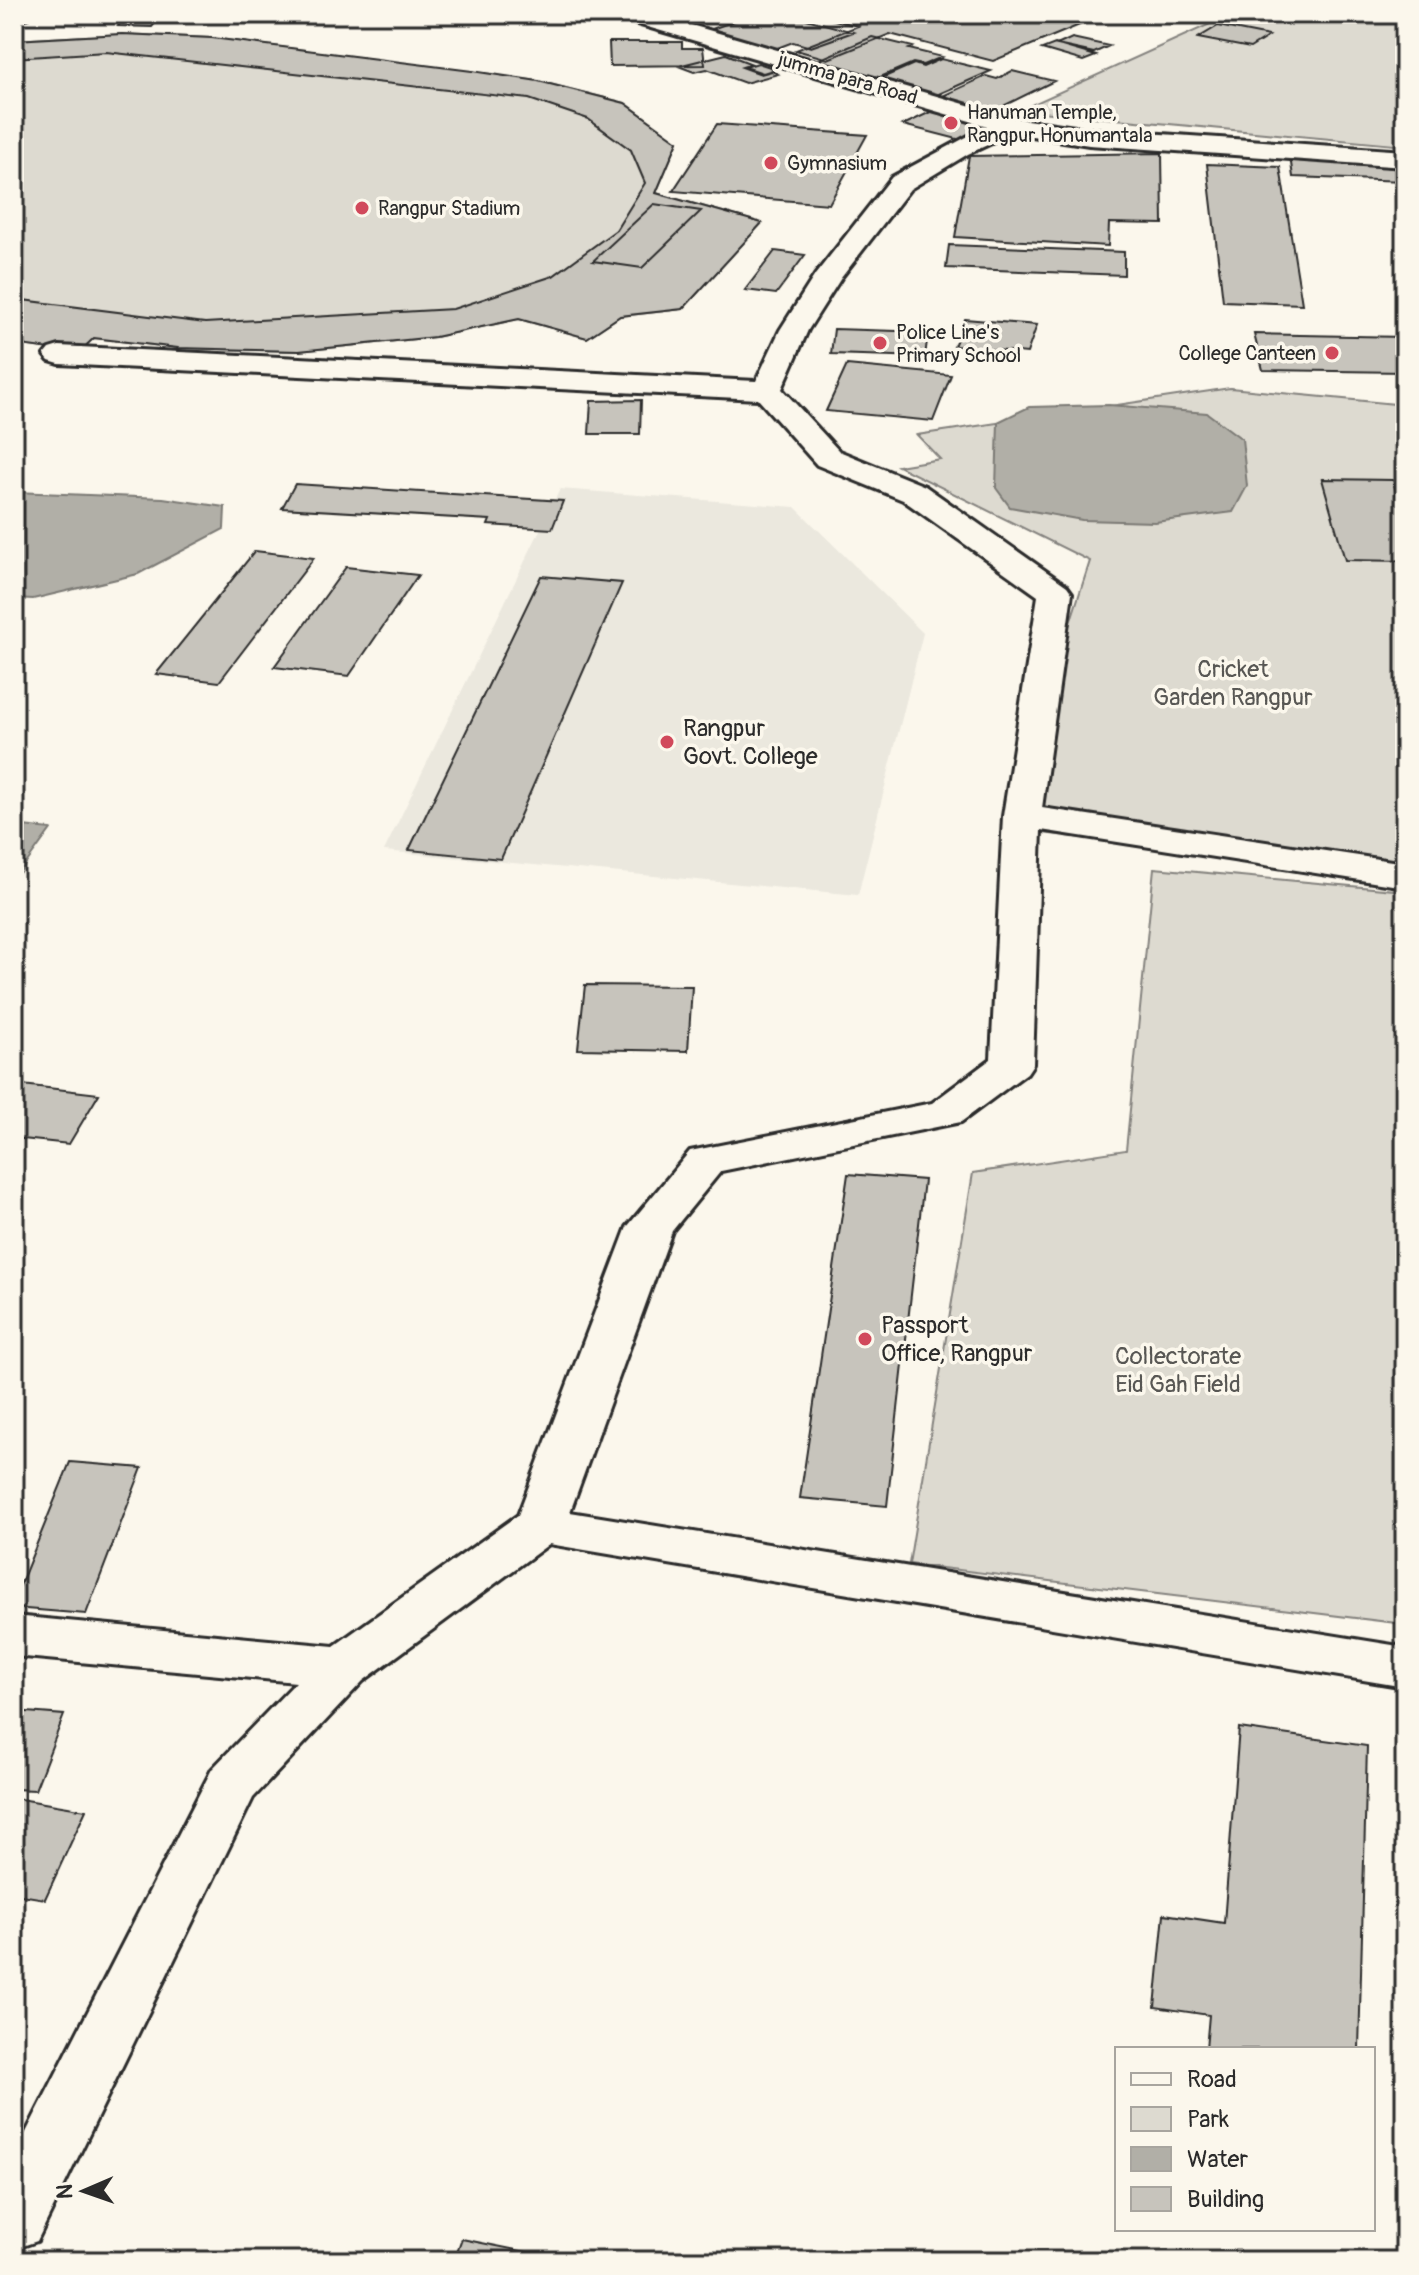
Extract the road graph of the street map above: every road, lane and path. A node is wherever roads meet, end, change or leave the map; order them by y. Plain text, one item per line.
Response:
1 (628, 14) edge
2 (1010, 125) junction
3 (1405, 159) edge
4 (59, 355) dead end
5 (767, 390) junction
6 (1022, 816) junction
7 (1405, 875) edge
8 (540, 1525) junction
9 (14, 1636) edge
10 (344, 1667) junction
11 (1405, 1667) edge
12 (14, 2221) edge

1 - 2 street, jumma para Road
2 - 3 street, jumma para Road
2 - 5 street
4 - 5 street
5 - 6 street
6 - 7 street
6 - 8 street
8 - 10 street
8 - 11 street
9 - 10 street
10 - 12 street

